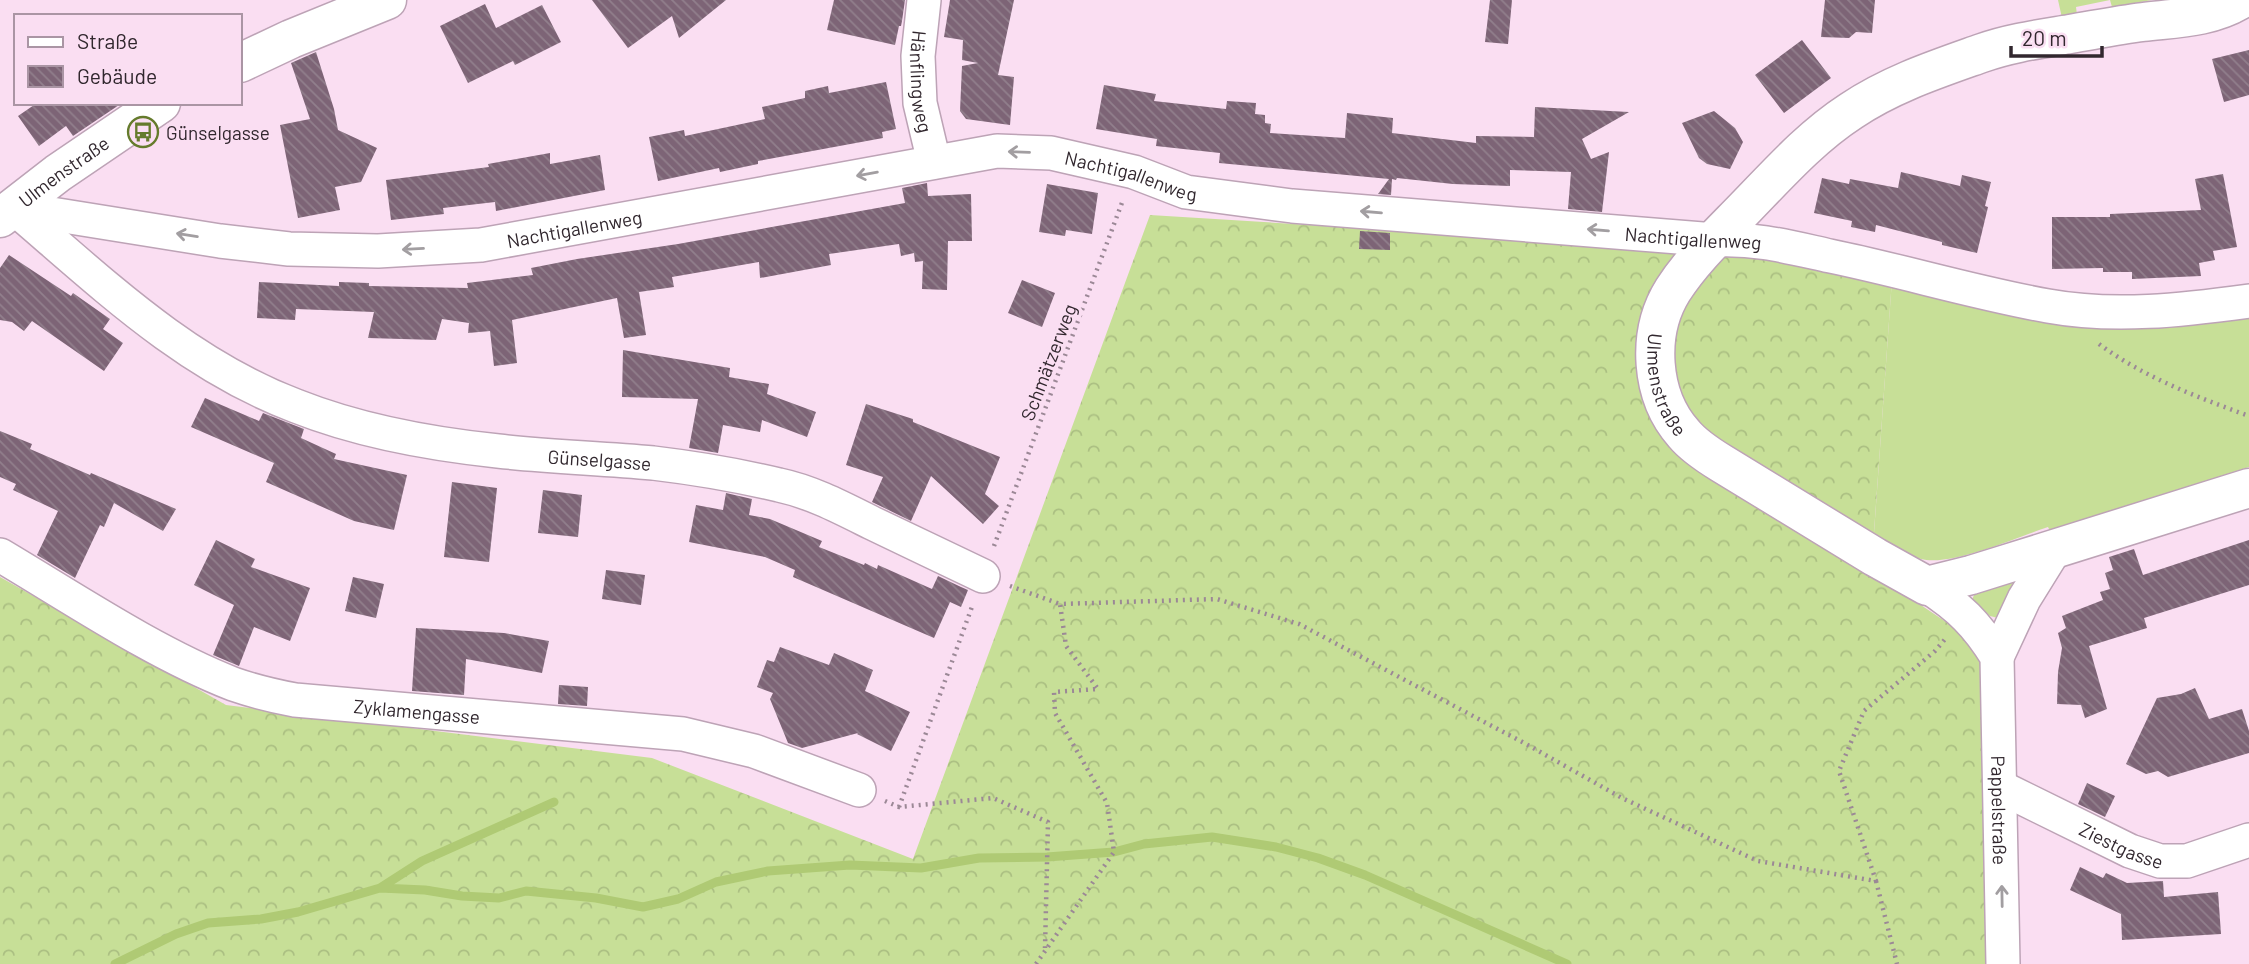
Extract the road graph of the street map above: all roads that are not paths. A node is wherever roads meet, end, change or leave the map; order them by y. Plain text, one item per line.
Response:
1 (387, 0) edge
2 (924, 0) edge
3 (2239, 0) edge
4 (242, 62) edge
5 (159, 105) edge
6 (934, 162) junction
7 (7, 213) edge
8 (1715, 240) junction
9 (2249, 301) edge
10 (2249, 488) edge
11 (2055, 549) junction
12 (0, 555) edge
13 (983, 576) road end
14 (1927, 586) junction
15 (1997, 657) junction
16 (2000, 787) junction
17 (859, 790) dead end
18 (2249, 840) edge
19 (2003, 964) edge

1 - 4 street
2 - 6 street, Hänflingweg
3 - 8 street, Ulmenstraße
5 - 7 street, Ulmenstraße
6 -> 7 street, Nachtigallenweg
8 -> 6 street, Nachtigallenweg
7 - 13 street, Günselgasse
8 - 9 street, Nachtigallenweg
8 - 14 street, Ulmenstraße
10 - 11 street
11 - 14 street
11 - 15 street, Pappelstraße
12 - 17 street, Zyklamengasse
14 - 15 street
15 - 16 street, Pappelstraße
16 - 18 street, Ziestgasse
19 -> 16 street, Pappelstraße

